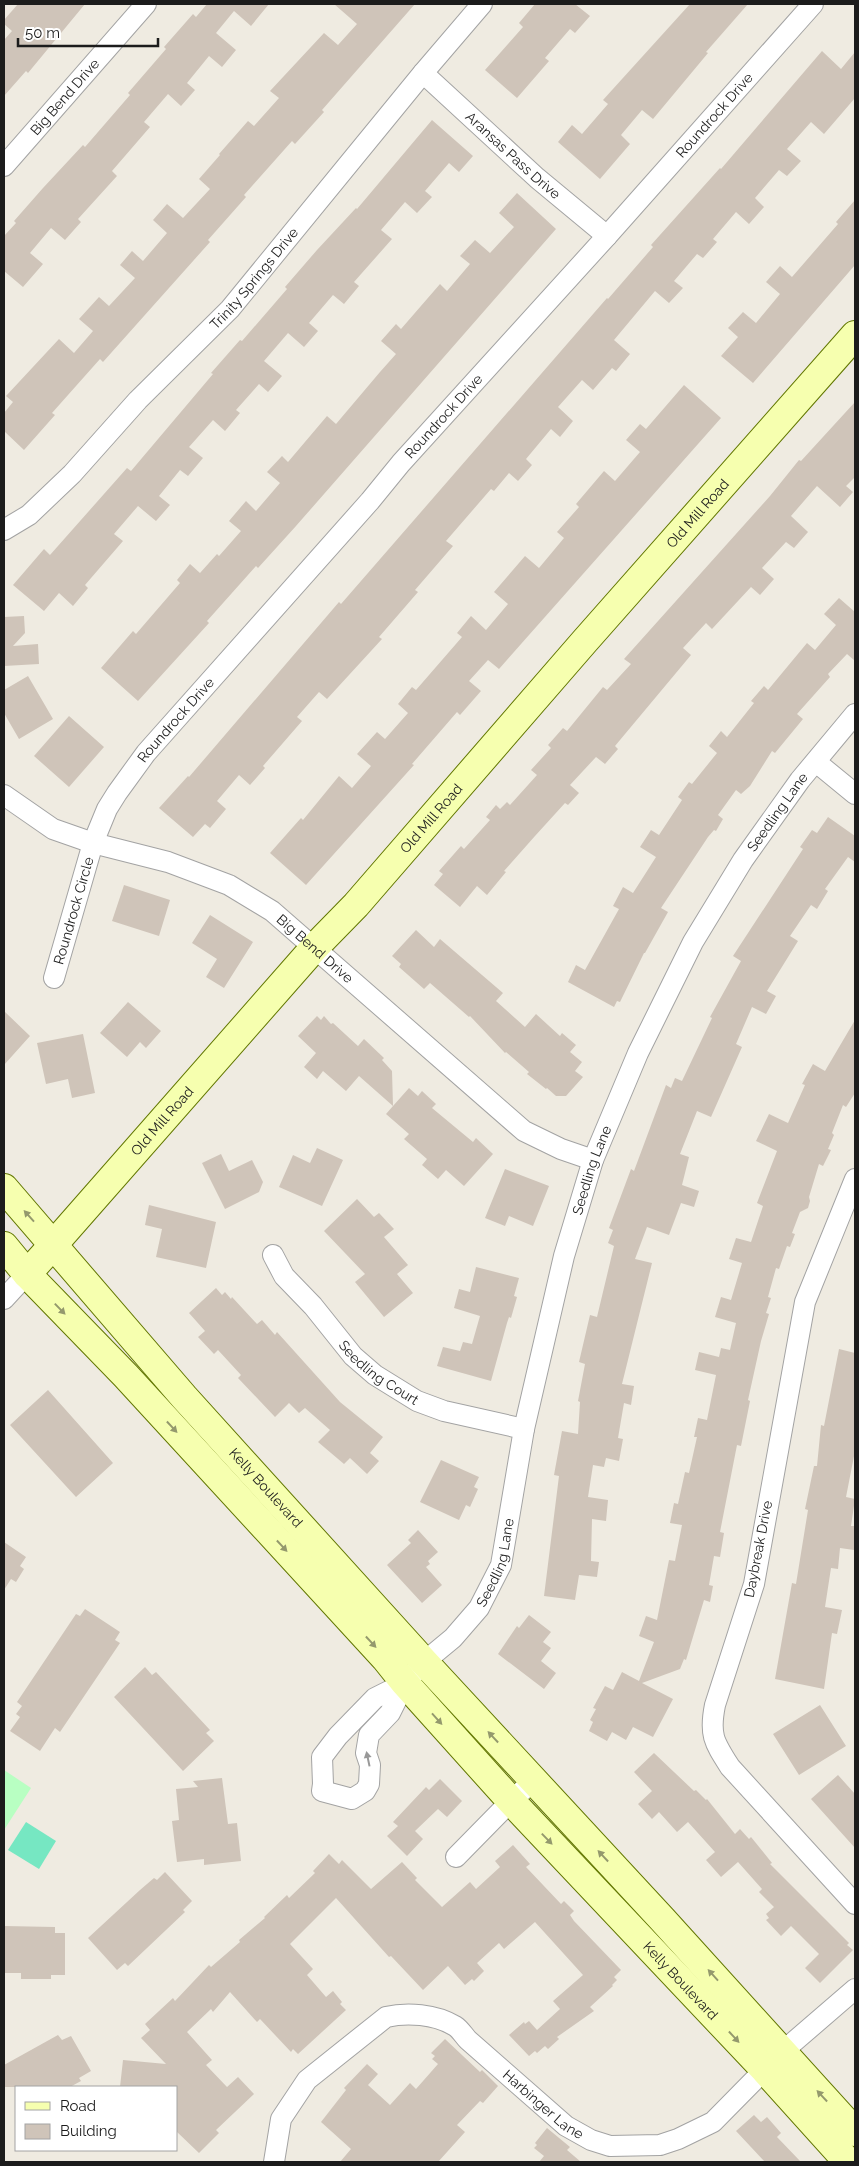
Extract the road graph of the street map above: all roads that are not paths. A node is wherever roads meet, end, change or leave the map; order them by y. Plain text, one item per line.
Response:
1 (146, 4) edge
2 (482, 4) edge
3 (813, 4) edge
4 (422, 72) junction
5 (4, 166) edge
6 (607, 236) junction
7 (855, 335) edge
8 (4, 530) edge
9 (855, 714) edge
10 (816, 762) junction
11 (855, 794) edge
12 (4, 796) edge
13 (93, 843) junction
14 (314, 948) junction
15 (54, 978) dead end
16 (593, 1160) junction
17 (855, 1179) edge
18 (4, 1188) edge
19 (54, 1244) junction
20 (4, 1246) edge
21 (273, 1255) dead end
22 (26, 1274) junction
23 (4, 1299) edge
24 (524, 1429) junction
25 (424, 1662) junction
26 (405, 1683) junction
27 (533, 1781) junction
28 (511, 1801) junction
29 (456, 1857) dead end
30 (855, 1904) edge
31 (855, 1989) edge
32 (774, 2061) junction
33 (855, 2132) edge
34 (274, 2162) edge
35 (848, 2162) edge

1 - 5 street, Big Bend Drive
2 - 4 street, Trinity Springs Drive
3 - 6 street, Roundrock Drive
4 - 6 street, Aransas Pass Drive
4 - 8 street, Trinity Springs Drive
6 - 13 street, Roundrock Drive
7 - 14 main road, Old Mill Road
9 - 10 street, Seedling Lane
10 - 11 street
10 - 16 street, Seedling Lane
12 - 13 street, Big Bend Drive
13 - 14 street, Big Bend Drive
13 - 15 street, Roundrock Circle
14 - 16 street, Big Bend Drive
14 - 19 main road, Old Mill Road
16 - 24 street, Seedling Lane
17 - 30 street, Daybreak Drive
19 -> 18 main road, Kelly Boulevard
19 - 22 main road, Old Mill Road
19 - 25 main road, Kelly Boulevard
20 - 22 main road, Kelly Boulevard
21 - 24 street, Seedling Court
22 - 23 street, Old Mill Road
22 -> 26 main road, Kelly Boulevard
24 - 25 street, Seedling Lane
25 - 26 street, Seedling Lane
27 -> 25 main road, Kelly Boulevard
26 -> 26 street
26 -> 28 main road, Kelly Boulevard
27 - 28 street
32 -> 27 main road, Kelly Boulevard
28 - 29 street
28 -> 32 main road, Kelly Boulevard
31 - 32 street, Harbinger Lane
33 -> 32 main road, Kelly Boulevard
32 - 34 street, Harbinger Lane
32 - 35 main road, Kelly Boulevard

